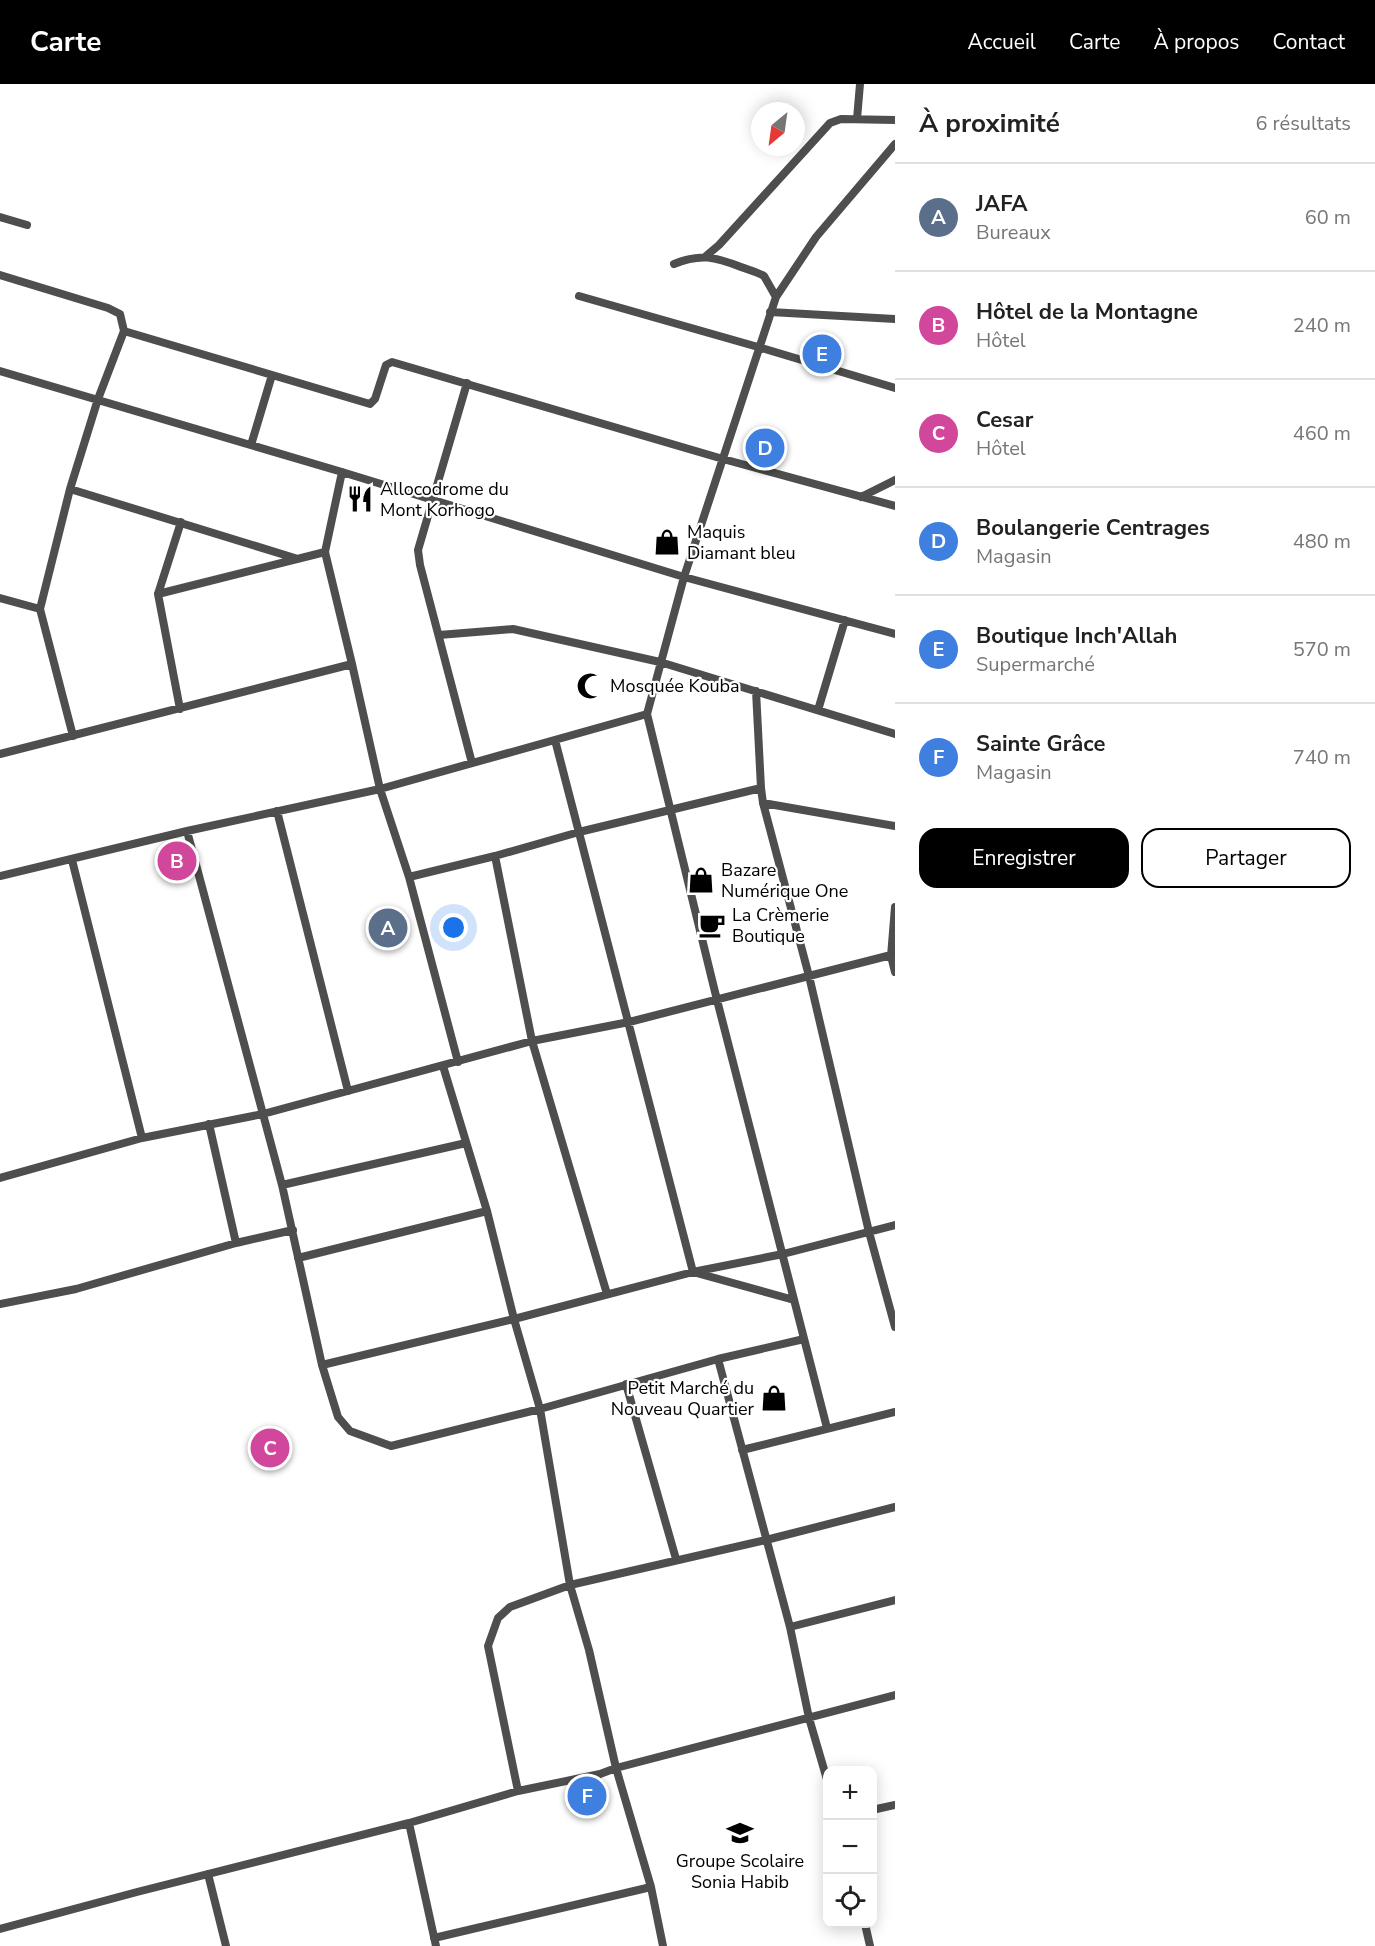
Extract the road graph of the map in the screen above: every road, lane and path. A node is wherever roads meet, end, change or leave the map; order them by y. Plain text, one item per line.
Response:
1 (860, 84) edge
2 (857, 119) junction
3 (895, 120) edge
4 (895, 144) edge
5 (0, 217) edge
6 (27, 225) dead end
7 (706, 256) junction
8 (674, 264) dead end
9 (0, 274) edge
10 (579, 296) dead end
11 (776, 297) junction
12 (770, 312) junction
13 (895, 319) edge
14 (123, 332) junction
15 (758, 347) junction
16 (0, 371) edge
17 (272, 375) junction
18 (467, 383) junction
19 (895, 388) edge
20 (98, 399) junction
21 (251, 445) junction
22 (723, 459) junction
23 (342, 472) junction
24 (895, 480) edge
25 (70, 489) junction
26 (861, 497) junction
27 (433, 500) junction
28 (895, 506) edge
29 (181, 522) junction
30 (324, 552) junction
31 (298, 559) junction
32 (684, 577) junction
33 (158, 594) junction
34 (0, 598) edge
35 (40, 609) junction
36 (845, 620) junction
37 (895, 634) edge
38 (439, 635) junction
39 (660, 662) junction
40 (352, 664) junction
41 (756, 691) junction
42 (180, 709) junction
43 (818, 710) junction
44 (647, 714) junction
45 (895, 734) edge
46 (73, 736) junction
47 (555, 740) junction
48 (0, 754) edge
49 (472, 763) junction
50 (760, 788) junction
51 (380, 789) junction
52 (763, 803) junction
53 (670, 810) junction
54 (277, 811) junction
55 (895, 826) edge
56 (187, 831) junction
57 (579, 832) junction
58 (495, 856) junction
59 (72, 860) junction
60 (0, 876) edge
61 (409, 877) junction
62 (895, 907) edge
63 (893, 955) edge
64 (895, 972) edge
65 (809, 976) junction
66 (717, 1000) junction
67 (629, 1022) junction
68 (532, 1041) junction
69 (458, 1062) junction
70 (443, 1066) junction
71 (348, 1091) junction
72 (263, 1114) junction
73 (209, 1124) junction
74 (142, 1138) junction
75 (466, 1143) junction
76 (0, 1178) edge
77 (282, 1185) junction
78 (487, 1211) junction
79 (895, 1225) edge
80 (293, 1230) junction
81 (869, 1232) junction
82 (236, 1243) junction
83 (783, 1254) junction
84 (298, 1258) junction
85 (693, 1272) junction
86 (607, 1294) junction
87 (794, 1300) junction
88 (0, 1304) edge
89 (514, 1319) junction
90 (895, 1327) edge
91 (804, 1339) junction
92 (718, 1359) junction
93 (322, 1365) junction
94 (626, 1384) junction
95 (540, 1410) junction
96 (895, 1412) edge
97 (827, 1428) junction
98 (742, 1450) junction
99 (895, 1507) edge
100 (766, 1540) junction
101 (676, 1559) junction
102 (570, 1585) junction
103 (895, 1600) edge
104 (790, 1627) junction
105 (895, 1695) edge
106 (809, 1718) junction
107 (823, 1766) edge
108 (616, 1768) junction
109 (518, 1791) junction
110 (895, 1805) edge
111 (877, 1809) edge
112 (409, 1823) junction
113 (208, 1874) junction
114 (651, 1887) junction
115 (866, 1928) edge
116 (0, 1929) edge
117 (435, 1942) edge
118 (226, 1946) edge
119 (663, 1946) edge
120 (870, 1946) edge

1 - 2 street
2 - 3 street
2 - 7 street
4 - 11 street
5 - 6 street
7 - 8 street
7 - 11 street
9 - 14 street
10 - 15 street
11 - 12 street
12 - 13 street
12 - 15 street
14 - 17 street
14 - 20 street
15 - 19 street
15 - 22 street
16 - 20 street
17 - 18 street
17 - 21 street
18 - 22 street
18 - 27 street
20 - 21 street
20 - 25 street
21 - 23 street
22 - 26 street
22 - 32 street
23 - 27 street
23 - 30 street
24 - 26 street
25 - 29 street
25 - 35 street
26 - 28 street
27 - 32 street
27 - 38 street
29 - 31 street
29 - 33 street
30 - 31 street
30 - 40 street
31 - 33 street
32 - 36 street
32 - 39 street
33 - 42 street
34 - 35 street
35 - 46 street
36 - 37 street
36 - 43 street
38 - 39 street
38 - 49 street
39 - 41 street
39 - 44 street
40 - 42 street
40 - 51 street
41 - 43 street
41 - 50 street
42 - 46 street
43 - 45 street
44 - 47 street
44 - 53 street
46 - 48 street
47 - 49 street
47 - 57 street
49 - 51 street
50 - 52 street
50 - 53 street
51 - 54 street
51 - 61 street
52 - 55 street
52 - 65 street
53 - 57 street
53 - 66 street
54 - 56 street
54 - 71 street
56 - 59 street
56 - 72 street
57 - 58 street
57 - 67 street
58 - 61 street
58 - 68 street
59 - 60 street
59 - 74 street
61 - 69 street
62 - 63 street
63 - 64 street
63 - 65 street
65 - 66 street
65 - 81 street
66 - 67 street
66 - 83 street
67 - 68 street
67 - 85 street
68 - 69 street
68 - 86 street
69 - 70 street
70 - 71 street
70 - 75 street
71 - 72 street
72 - 73 street
72 - 77 street
73 - 74 street
73 - 82 street
74 - 76 street
75 - 77 street
75 - 78 street
77 - 80 street
78 - 84 street
78 - 89 street
79 - 81 street
80 - 82 street
80 - 84 street
81 - 83 street
81 - 90 street
82 - 88 street
83 - 85 street
83 - 87 street
84 - 93 street
85 - 86 street
85 - 87 street
86 - 89 street
87 - 91 street
89 - 93 street
89 - 95 street
91 - 92 street
91 - 97 street
92 - 94 street
92 - 98 street
93 - 95 street
94 - 95 street
94 - 101 street
95 - 102 street
96 - 97 street
97 - 98 street
98 - 100 street
99 - 100 street
100 - 101 street
100 - 104 street
101 - 102 street
102 - 108 street
102 - 109 street
103 - 104 street
104 - 106 street
105 - 106 street
106 - 107 street
106 - 108 street
108 - 109 street
108 - 114 street
109 - 112 street
110 - 111 street
112 - 113 street
112 - 117 street
113 - 116 street
113 - 118 street
114 - 117 street
114 - 119 street
115 - 120 street

